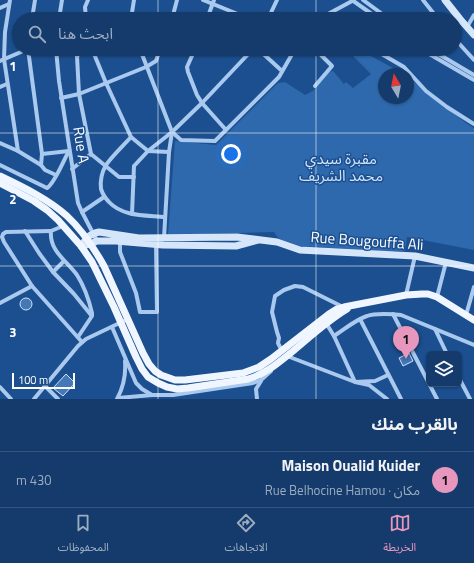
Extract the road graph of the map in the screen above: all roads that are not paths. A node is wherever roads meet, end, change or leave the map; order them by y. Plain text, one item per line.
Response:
1 (35, 0) edge
2 (62, 0) edge
3 (88, 0) edge
4 (134, 0) edge
5 (177, 0) edge
6 (203, 0) edge
7 (277, 0) edge
8 (353, 0) edge
9 (363, 0) edge
10 (423, 0) edge
11 (445, 0) edge
12 (10, 2) edge
13 (214, 2) edge
14 (0, 8) edge
15 (33, 12) edge
16 (60, 12) edge
17 (86, 12) edge
18 (133, 12) edge
19 (174, 12) edge
20 (210, 12) edge
21 (235, 12) edge
22 (271, 12) edge
23 (332, 12) edge
24 (369, 12) edge
25 (379, 12) edge
26 (432, 12) edge
27 (455, 12) edge
28 (474, 15) edge
29 (462, 21) edge
30 (467, 27) junction
31 (5, 32) junction
32 (0, 34) edge
33 (474, 35) edge
34 (462, 47) edge
35 (12, 56) edge
36 (29, 56) edge
37 (57, 56) edge
38 (77, 56) edge
39 (95, 56) edge
40 (142, 56) edge
41 (158, 56) edge
42 (192, 56) edge
43 (246, 56) edge
44 (266, 56) edge
45 (291, 56) edge
46 (323, 56) edge
47 (386, 56) edge
48 (433, 56) edge
49 (442, 56) edge
50 (2, 60) edge
51 (474, 60) edge
52 (146, 67) junction
53 (282, 71) junction
54 (474, 75) edge
55 (474, 80) edge
56 (106, 83) junction
57 (7, 84) junction
58 (315, 86) dead end
59 (0, 87) edge
60 (79, 94) junction
61 (61, 98) junction
62 (202, 103) junction
63 (474, 124) edge
64 (226, 130) junction
65 (172, 132) junction
66 (131, 137) junction
67 (0, 143) edge
68 (18, 151) junction
69 (69, 151) junction
70 (148, 151) junction
71 (169, 152) junction
72 (42, 154) junction
73 (91, 154) junction
74 (0, 165) edge
75 (40, 165) junction
76 (106, 166) junction
77 (72, 169) junction
78 (56, 175) junction
79 (0, 176) edge
80 (134, 177) junction
81 (0, 183) edge
82 (104, 197) junction
83 (82, 212) junction
84 (132, 214) junction
85 (165, 217) junction
86 (63, 225) junction
87 (25, 231) junction
88 (51, 231) junction
89 (93, 234) junction
90 (91, 241) junction
91 (120, 242) junction
92 (161, 242) junction
93 (81, 246) junction
94 (415, 256) junction
95 (64, 261) junction
96 (446, 262) junction
97 (474, 268) edge
98 (53, 272) junction
99 (32, 286) junction
100 (474, 287) edge
101 (406, 295) junction
102 (437, 297) junction
103 (0, 303) edge
104 (355, 305) junction
105 (344, 307) junction
106 (393, 314) junction
107 (466, 315) junction
108 (92, 316) junction
109 (360, 319) junction
110 (474, 320) edge
111 (124, 321) junction
112 (326, 323) junction
113 (112, 327) junction
114 (435, 329) junction
115 (334, 336) junction
116 (78, 337) junction
117 (82, 342) junction
118 (474, 345) edge
119 (446, 351) edge
120 (284, 353) junction
121 (125, 357) junction
122 (277, 364) junction
123 (388, 375) junction
124 (261, 380) junction
125 (355, 382) junction
126 (253, 383) junction
127 (462, 384) edge
128 (45, 386) junction
129 (0, 387) edge
130 (256, 389) junction
131 (152, 395) junction
132 (11, 399) edge
133 (34, 399) edge
134 (58, 399) edge
135 (118, 399) edge
136 (256, 399) edge
137 (387, 399) edge
138 (401, 399) edge
139 (437, 399) edge
140 (470, 399) edge

1 - 15 street
2 - 16 street
3 - 17 street
4 - 18 street
5 - 19 street
6 - 13 street
7 - 22 street
8 - 23 street
8 - 24 street
9 - 25 street
10 - 26 street
11 - 27 street
12 - 14 street
12 - 31 street
13 - 20 street
13 - 21 street
28 - 30 street
29 - 30 street
30 - 33 street
31 - 32 street
31 - 50 street
34 - 51 street
35 - 50 street
36 - 72 street
37 - 61 street, Rue A
38 - 60 street
39 - 56 street
40 - 52 street
41 - 52 street
42 - 62 street
43 - 62 street
44 - 53 street
45 - 53 street
46 - 58 street
47 - 63 street
48 - 55 street
49 - 54 street
50 - 57 street
52 - 56 street
52 - 65 street
53 - 64 street
56 - 60 street
56 - 66 street
57 - 59 street
57 - 68 street
60 - 61 street
60 - 73 street
61 - 69 street, Rue A
62 - 64 street
62 - 65 street
64 - 65 street
65 - 70 street
65 - 71 street
66 - 70 street
66 - 76 street
67 - 68 street
68 - 75 street
69 - 72 street
69 - 77 street, Rue A
69 - 78 street
70 - 71 street
70 - 80 street
71 - 85 street
72 - 75 street
73 - 76 street
73 - 77 street
74 - 78 street
75 - 78 street
76 - 80 street
76 - 82 street
77 - 83 street, Rue A
79 - 90 main road
80 - 84 street
81 - 86 main road
82 - 83 street
82 - 84 street
83 - 89 street, Rue A
84 - 85 street
85 - 92 street
86 - 88 street
86 - 93 main road
87 - 88 street
87 - 98 street
87 - 99 street
88 - 95 street
89 - 90 street
89 - 92 street
90 - 91 street
90 - 93 street
90 - 111 main road
91 - 92 street
91 - 92 street
92 - 94 street, Rue Bougouffa Ali
93 - 111 main road
94 - 96 street, Rue Bougouffa Ali
94 - 101 street
95 - 98 street
95 - 108 street
96 - 97 street, Rue Bougouffa Ali
96 - 102 street
98 - 108 street
99 - 103 street
99 - 116 street
100 - 107 street
101 - 102 main road
101 - 104 main road
102 - 107 main road
104 - 105 main road
104 - 112 main road
105 - 120 main road
105 - 120 street
106 - 109 street
106 - 114 street
106 - 139 street
107 - 110 main road
108 - 116 street
109 - 115 street
109 - 123 street
111 - 113 street
111 - 120 main road
111 - 122 main road
112 - 115 street
112 - 120 main road
113 - 117 street
113 - 121 street
114 - 118 street
114 - 119 street
115 - 125 street
116 - 117 street
117 - 128 street
120 - 122 main road
120 - 125 street
121 - 131 street
121 - 135 street
122 - 124 street
123 - 125 street
123 - 138 street
124 - 126 street
124 - 130 street
125 - 137 street
126 - 130 street
126 - 131 street
127 - 140 street
128 - 133 street
128 - 134 street
129 - 132 street
130 - 136 street
131 - 135 street

